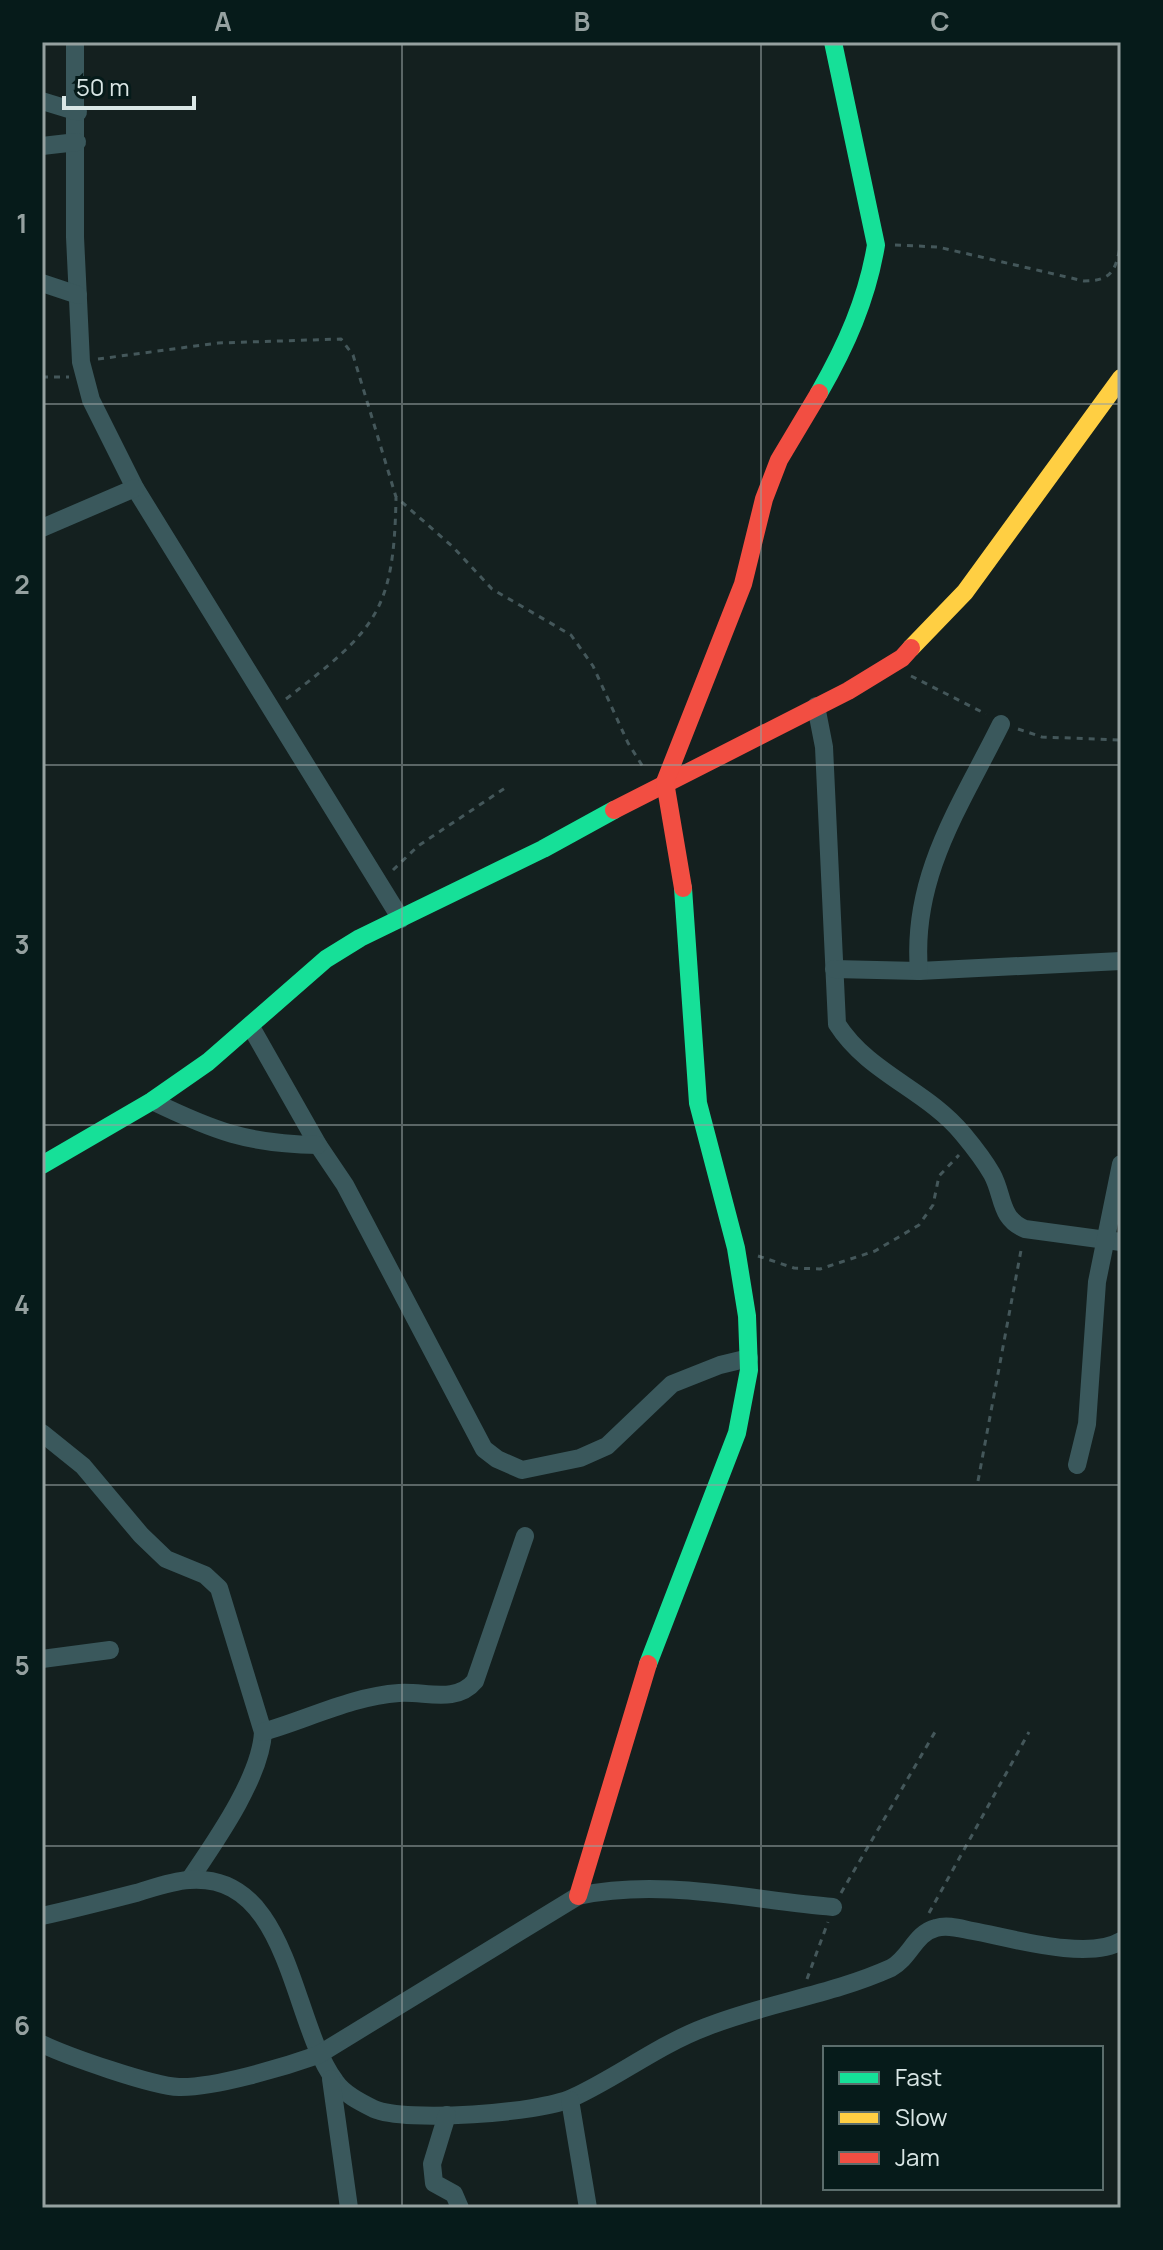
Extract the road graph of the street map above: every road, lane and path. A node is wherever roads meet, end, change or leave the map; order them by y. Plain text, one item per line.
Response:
1 (75, 42) edge
2 (833, 42) edge
3 (42, 101) edge
4 (78, 112) junction
5 (77, 142) junction
6 (42, 146) edge
7 (1121, 242) edge
8 (876, 245) junction
9 (42, 283) edge
10 (78, 295) junction
11 (83, 369) junction
12 (42, 377) edge
13 (1121, 378) edge
14 (135, 488) junction
15 (396, 497) junction
16 (42, 528) edge
17 (816, 706) junction
18 (273, 708) junction
19 (1001, 724) dead end
20 (660, 784) junction
21 (505, 788) dead end
22 (379, 884) junction
23 (401, 919) junction
24 (1121, 961) edge
25 (834, 969) junction
26 (919, 971) junction
27 (251, 1027) junction
28 (152, 1101) junction
29 (970, 1144) junction
30 (318, 1145) junction
31 (1121, 1164) edge
32 (42, 1165) edge
33 (1025, 1229) junction
34 (1114, 1242) edge
35 (736, 1248) junction
36 (749, 1358) junction
37 (42, 1433) edge
38 (1077, 1465) dead end
39 (978, 1481) dead end
40 (525, 1536) dead end
41 (110, 1650) dead end
42 (42, 1659) edge
43 (263, 1732) junction
44 (935, 1732) dead end
45 (1029, 1732) dead end
46 (190, 1879) junction
47 (578, 1896) junction
48 (833, 1907) junction
49 (42, 1916) edge
50 (921, 1935) junction
51 (1121, 1941) edge
52 (799, 2001) junction
53 (42, 2044) edge
54 (318, 2055) junction
55 (329, 2073) junction
56 (570, 2100) junction
57 (447, 2115) junction
58 (349, 2208) edge
59 (460, 2208) edge
60 (588, 2208) edge

1 - 4 street
2 - 8 street
3 - 4 street
4 - 5 street
5 - 6 street
5 - 10 street
7 - 8 path
8 - 20 street
9 - 10 street
10 - 11 street
11 - 12 path
11 - 14 street
11 - 15 path
13 - 17 street
14 - 16 street
14 - 18 street
15 - 18 path
15 - 20 path
17 - 20 street
17 - 25 street
18 - 22 street
19 - 26 street
20 - 23 street
20 - 35 street
21 - 22 path
22 - 23 street
23 - 27 street
24 - 26 street
25 - 26 street
25 - 29 street
27 - 28 street
27 - 30 street
28 - 30 street
28 - 32 street
29 - 33 street
29 - 35 path
30 - 36 street
31 - 34 street
33 - 34 street
33 - 39 path
34 - 38 street
35 - 36 street
36 - 47 street
37 - 43 street
40 - 43 street
41 - 42 street
43 - 46 street
44 - 48 path
45 - 50 path
46 - 49 street
46 - 54 street
47 - 48 street
47 - 54 street
48 - 52 path
50 - 51 street
50 - 52 street
52 - 56 street
53 - 54 street
54 - 55 street
55 - 57 street
55 - 58 street
56 - 57 street
56 - 60 street
57 - 59 street

